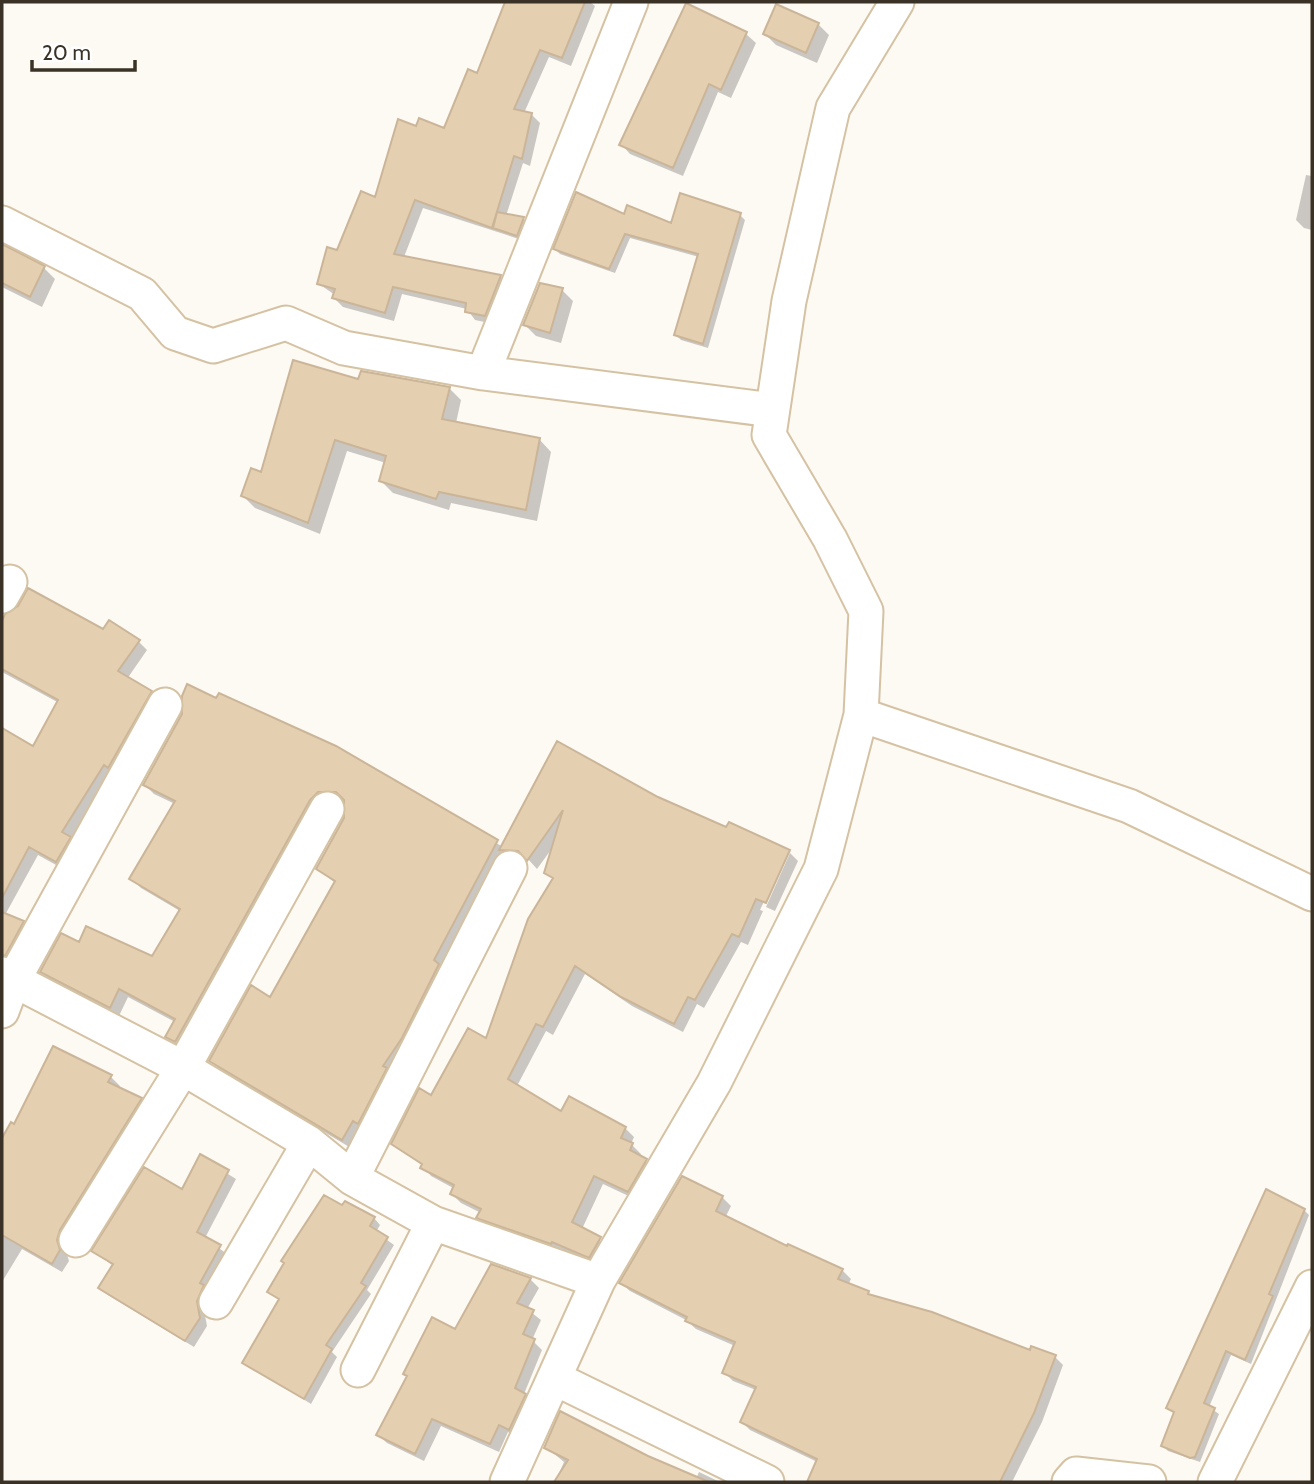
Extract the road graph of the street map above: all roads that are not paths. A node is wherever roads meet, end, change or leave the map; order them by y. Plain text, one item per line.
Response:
1 (631, 2) edge
2 (897, 2) edge
3 (2, 223) edge
4 (483, 373) junction
5 (772, 410) junction
6 (165, 705) dead end
7 (861, 715) junction
8 (327, 809) dead end
9 (510, 868) dead end
10 (1312, 894) edge
11 (8, 977) edge
12 (2, 1011) edge
13 (183, 1068) junction
14 (309, 1143) junction
15 (352, 1178) junction
16 (433, 1223) junction
17 (76, 1240) dead end
18 (598, 1281) junction
19 (1312, 1287) edge
20 (216, 1302) dead end
21 (358, 1370) dead end
22 (554, 1378) junction
23 (506, 1482) edge
24 (767, 1482) edge
25 (1069, 1482) edge
26 (1149, 1482) edge
27 (1214, 1482) edge

1 - 4 street
2 - 5 street
3 - 4 street
4 - 5 street
5 - 7 street
6 - 11 street
7 - 10 street
7 - 18 street
8 - 13 street
9 - 15 street
11 - 12 street
11 - 13 street
13 - 14 street
13 - 17 street
14 - 15 street
14 - 20 street
15 - 16 street
16 - 18 street
16 - 21 street
18 - 22 street
19 - 27 street
22 - 23 street
22 - 24 street
25 - 26 street

